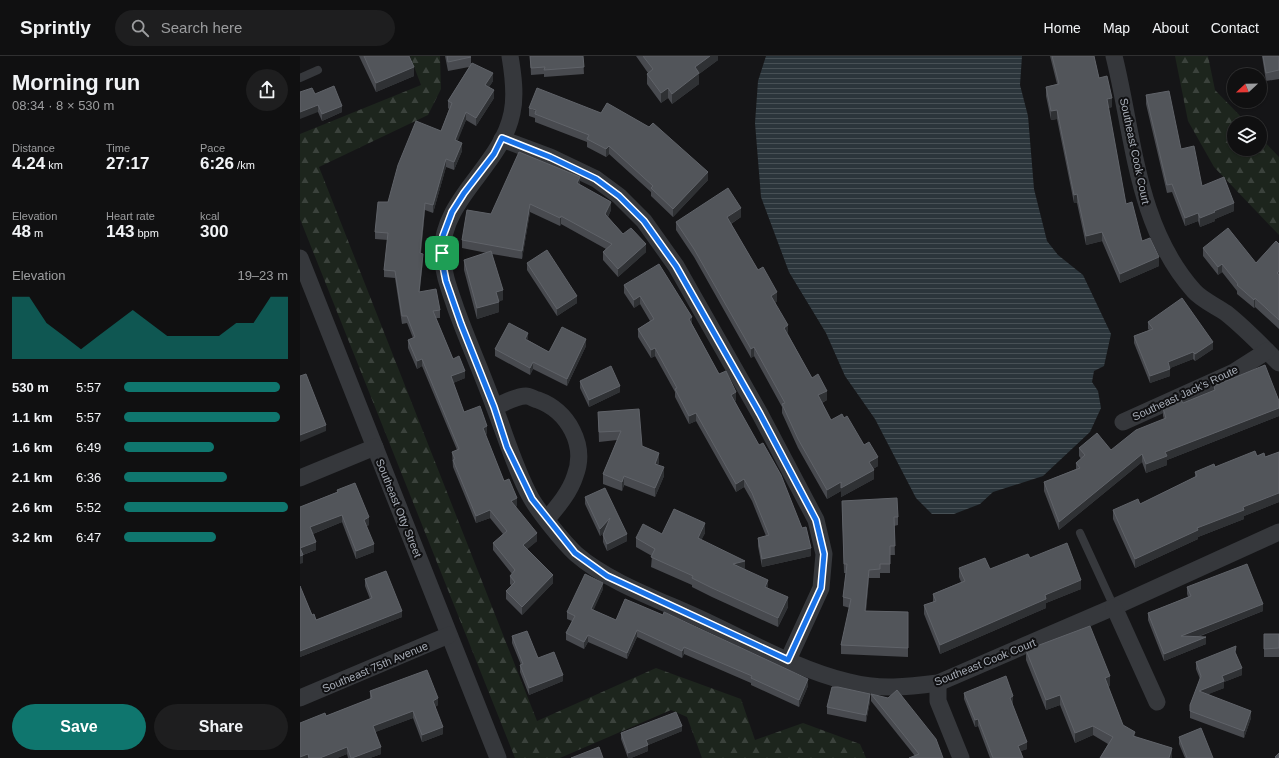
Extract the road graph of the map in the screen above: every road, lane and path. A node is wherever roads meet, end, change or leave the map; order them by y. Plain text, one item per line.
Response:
1 (510, 56) edge
2 (1114, 56) edge
3 (318, 70) dead end
4 (300, 78) edge
5 (502, 138) junction
6 (300, 258) edge
7 (1267, 351) junction
8 (1279, 363) edge
9 (494, 407) junction
10 (1123, 422) dead end
11 (375, 447) junction
12 (300, 478) edge
13 (547, 519) junction
14 (1279, 532) edge
15 (1080, 533) dead end
16 (1114, 607) junction
17 (449, 635) junction
18 (788, 660) junction
19 (938, 683) junction
20 (300, 698) edge
21 (1157, 702) dead end
22 (498, 758) edge
23 (961, 758) edge

1 - 5 street, Southeast Cook Court
2 - 7 street, Southeast Cook Court
3 - 4 lane
5 - 9 street, Southeast Cook Court
5 - 18 street
6 - 11 street, Southeast Otty Street
7 - 8 street, Southeast Cook Court
7 - 10 street, Southeast Jack's Route
9 - 13 street, Southeast Cook Court
9 - 13 street
11 - 12 street
11 - 17 street, Southeast Otty Street
13 - 18 street, Southeast Cook Court
14 - 16 street, Southeast Cook Court
15 - 16 lane
16 - 19 street, Southeast Cook Court
16 - 21 street
17 - 20 street, Southeast 75th Avenue
17 - 22 street, Southeast Otty Street
18 - 19 street, Southeast Cook Court
19 - 23 street

